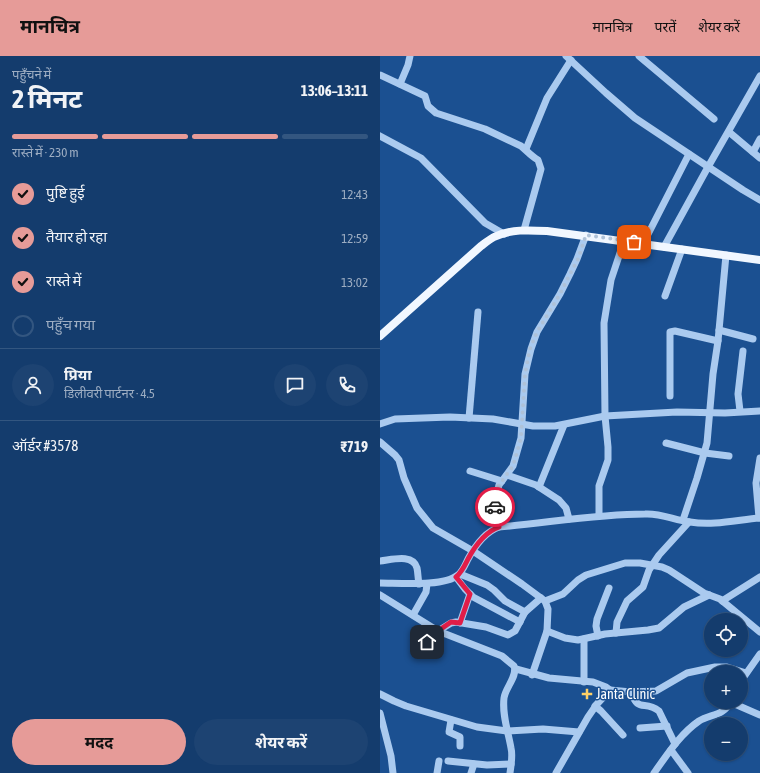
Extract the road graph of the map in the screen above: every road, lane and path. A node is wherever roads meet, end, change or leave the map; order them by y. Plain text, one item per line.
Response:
1 (410, 56) edge
2 (639, 56) edge
3 (568, 58) edge
4 (380, 75) edge
5 (759, 78) edge
6 (400, 84) junction
7 (714, 119) dead end
8 (729, 132) junction
9 (380, 136) edge
10 (760, 139) edge
11 (526, 149) junction
12 (753, 152) junction
13 (689, 154) junction
14 (760, 158) edge
15 (708, 167) junction
16 (760, 200) edge
17 (524, 230) junction
18 (504, 234) junction
19 (586, 235) junction
20 (624, 241) junction
21 (643, 244) junction
22 (664, 247) junction
23 (682, 249) junction
24 (726, 255) junction
25 (760, 260) edge
26 (665, 296) dead end
27 (478, 312) dead end
28 (718, 330) junction
29 (380, 336) edge
30 (753, 339) dead end
31 (718, 341) junction
32 (743, 351) dead end
33 (670, 396) dead end
34 (760, 411) edge
35 (740, 412) junction
36 (709, 413) junction
37 (604, 416) junction
38 (469, 418) junction
39 (522, 423) junction
40 (380, 424) edge
41 (564, 425) junction
42 (380, 442) edge
43 (666, 443) dead end
44 (705, 453) junction
45 (729, 456) dead end
46 (760, 458) edge
47 (470, 471) dead end
48 (505, 478) junction
49 (539, 487) junction
50 (600, 516) junction
51 (760, 518) edge
52 (569, 519) junction
53 (686, 521) junction
54 (499, 527) junction
55 (473, 551) junction
56 (380, 562) edge
57 (651, 566) junction
58 (458, 575) junction
59 (760, 577) edge
60 (380, 583) edge
61 (419, 584) junction
62 (427, 584) junction
63 (608, 588) dead end
64 (380, 594) edge
65 (470, 594) junction
66 (709, 595) junction
67 (543, 599) junction
68 (722, 600) junction
69 (525, 612) junction
70 (413, 615) junction
71 (520, 622) junction
72 (460, 623) junction
73 (436, 630) junction
74 (547, 632) junction
75 (760, 632) edge
76 (616, 633) junction
77 (598, 636) junction
78 (584, 639) junction
79 (419, 654) dead end
80 (760, 654) edge
81 (516, 669) junction
82 (704, 669) edge
83 (748, 670) edge
84 (532, 675) junction
85 (584, 682) junction
86 (610, 690) junction
87 (630, 692) junction
88 (380, 694) edge
89 (595, 706) junction
90 (726, 709) edge
91 (746, 709) edge
92 (380, 713) edge
93 (760, 715) edge
94 (451, 720) junction
95 (667, 726) junction
96 (640, 728) dead end
97 (507, 731) junction
98 (579, 732) junction
99 (623, 736) dead end
100 (460, 746) dead end
101 (673, 747) junction
102 (439, 761) dead end
103 (448, 761) dead end
104 (474, 764) junction
105 (511, 764) junction
106 (393, 773) edge
107 (437, 773) edge
108 (471, 773) edge
109 (510, 773) edge
110 (556, 773) edge
111 (654, 773) edge
112 (688, 773) edge

1 - 6 street
2 - 7 street
3 - 11 street
3 - 13 street
4 - 6 street
5 - 8 street
6 - 11 street
8 - 12 street
8 - 15 street
9 - 18 street
10 - 12 street
11 - 17 street
12 - 14 street
13 - 15 street
13 - 21 street
15 - 16 street
15 - 22 street
17 - 18 main road
17 - 19 main road
18 - 29 main road
19 - 20 main road
19 - 39 street
20 - 21 main road
20 - 37 street
21 - 22 main road
22 - 23 main road
23 - 24 main road
23 - 26 street
24 - 25 main road
24 - 28 street
27 - 38 street
28 - 30 street
28 - 31 street
31 - 33 street
31 - 36 street
32 - 35 street
34 - 35 street
35 - 36 street
36 - 37 street
36 - 44 street
37 - 41 street
37 - 50 street
38 - 39 street
38 - 40 street
39 - 41 street
39 - 48 street
41 - 49 street
42 - 55 street
43 - 44 street
44 - 45 street
44 - 53 street
46 - 51 street
47 - 48 street
48 - 49 street
48 - 54 street
49 - 52 street
50 - 52 street
50 - 53 street
51 - 53 street
52 - 54 street
53 - 57 street
54 - 55 street
55 - 58 street
55 - 67 street
56 - 61 street
57 - 66 street
57 - 67 street
57 - 76 street
58 - 62 street
58 - 65 street
58 - 69 street
59 - 68 street
60 - 61 street
61 - 62 street
62 - 70 street
63 - 77 street
64 - 70 street
65 - 71 street
65 - 72 street
66 - 68 street
66 - 76 street
67 - 69 street
67 - 74 street
68 - 75 street
69 - 71 street
70 - 73 street
71 - 72 street
72 - 73 street
73 - 79 street
73 - 81 street
74 - 78 street
74 - 84 street
76 - 77 street
77 - 78 street
78 - 85 street
80 - 83 street
81 - 84 street
81 - 97 street
82 - 87 street
84 - 85 street
85 - 86 street
86 - 87 street
86 - 89 street
87 - 95 street
88 - 94 street
89 - 98 street
89 - 99 street
90 - 101 street
91 - 93 street
92 - 106 street
94 - 97 street
94 - 100 street
95 - 96 street
95 - 101 street
97 - 98 street
97 - 105 street
98 - 110 street
101 - 111 street
101 - 112 street
102 - 107 street
103 - 104 street
104 - 105 street
104 - 108 street
105 - 109 street

